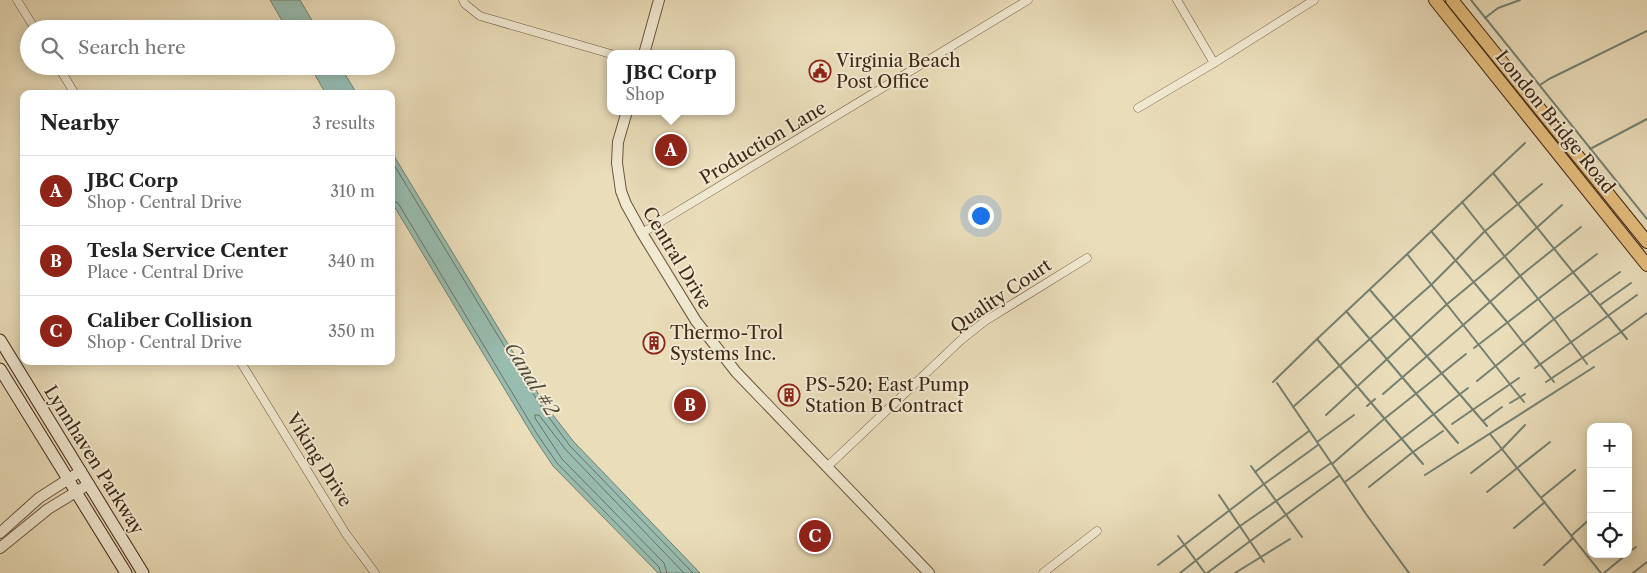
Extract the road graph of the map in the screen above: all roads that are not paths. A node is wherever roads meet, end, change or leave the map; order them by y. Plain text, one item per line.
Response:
1 (17, 0) edge
2 (463, 0) edge
3 (659, 0) edge
4 (1028, 0) edge
5 (1177, 0) edge
6 (1314, 0) edge
7 (1435, 0) edge
8 (1452, 0) edge
9 (29, 20) edge
10 (645, 50) edge
11 (607, 53) edge
12 (1214, 63) junction
13 (63, 75) edge
14 (73, 90) edge
15 (1138, 108) dead end
16 (626, 115) edge
17 (642, 233) junction
18 (1647, 242) edge
19 (1087, 258) dead end
20 (1646, 262) edge
21 (0, 340) edge
22 (242, 365) edge
23 (0, 369) edge
24 (828, 468) junction
25 (80, 471) junction
26 (68, 479) junction
27 (89, 484) junction
28 (76, 492) junction
29 (1097, 531) dead end
30 (0, 533) edge
31 (0, 548) edge
32 (126, 573) edge
33 (143, 573) edge
34 (375, 573) edge
35 (929, 573) edge
36 (1043, 573) edge

1 - 9 street
2 - 11 street
3 - 10 street
4 - 17 street, Production Lane
5 - 12 street
6 - 12 street
7 - 20 main road, London Bridge Road
8 - 18 main road, London Bridge Road
12 - 15 street
13 - 14 street
16 - 17 street, Central Drive
17 - 24 street, Central Drive
19 - 24 street, Quality Court
21 - 25 main road, Lynnhaven Parkway
22 - 34 street, Viking Drive
23 - 26 main road, Lynnhaven Parkway
24 - 35 street, Central Drive
25 - 26 street
25 - 27 main road, Lynnhaven Parkway
26 - 28 main road, Lynnhaven Parkway
26 - 30 street
27 - 28 street
27 - 33 main road, Lynnhaven Parkway
28 - 31 street
28 - 32 main road, Lynnhaven Parkway
29 - 36 street

